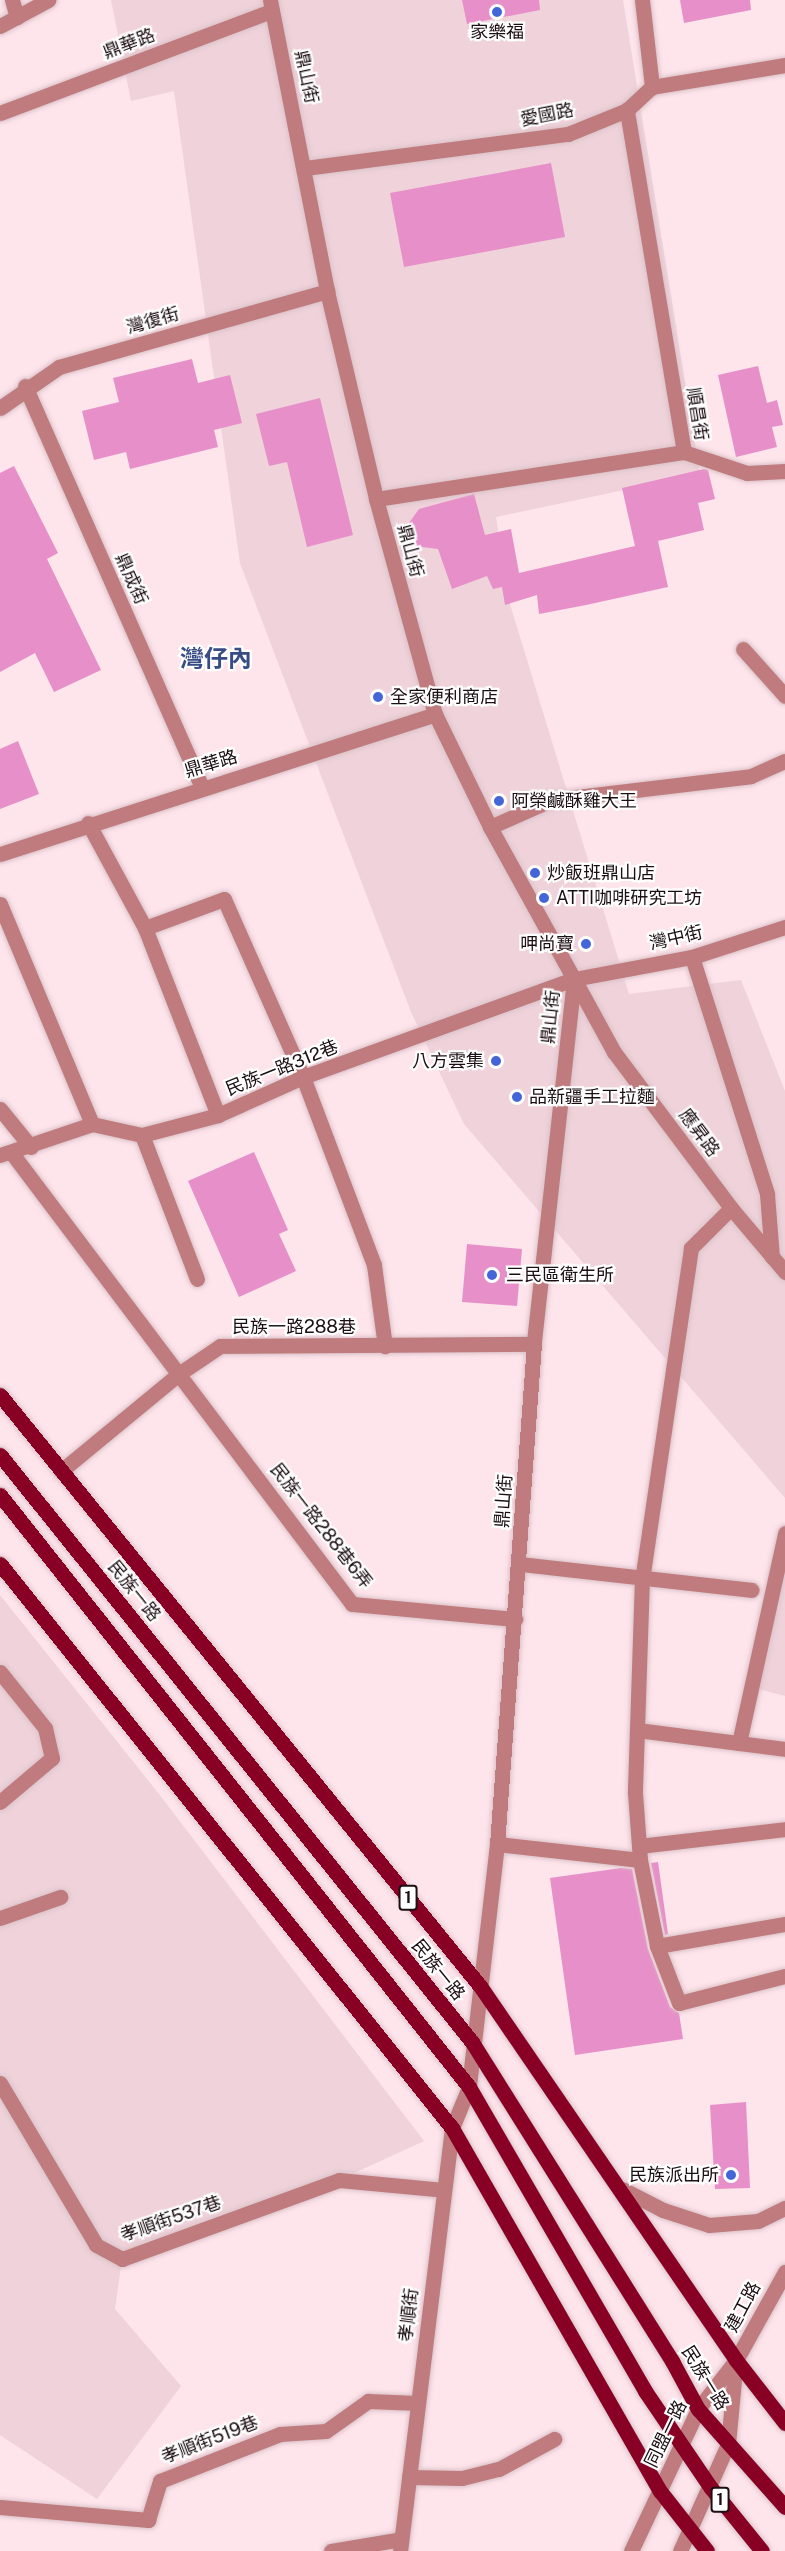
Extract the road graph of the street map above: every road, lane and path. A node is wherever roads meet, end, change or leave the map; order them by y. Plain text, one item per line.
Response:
1 (12, 0) edge
2 (48, 0) edge
3 (642, 0) edge
4 (271, 6) edge
5 (17, 17) junction
6 (0, 26) edge
7 (785, 65) edge
8 (652, 87) junction
9 (627, 110) junction
10 (0, 113) edge
11 (305, 168) junction
12 (327, 291) junction
13 (26, 386) junction
14 (0, 408) edge
15 (684, 452) junction
16 (785, 471) edge
17 (376, 499) junction
18 (743, 649) dead end
19 (785, 696) edge
20 (435, 714) junction
21 (785, 761) edge
22 (202, 787) junction
23 (88, 823) junction
24 (490, 827) junction
25 (0, 854) edge
26 (0, 904) edge
27 (785, 927) edge
28 (145, 928) junction
29 (692, 957) junction
30 (574, 980) junction
31 (303, 1077) junction
32 (0, 1109) edge
33 (218, 1115) junction
34 (92, 1124) junction
35 (142, 1135) junction
36 (31, 1147) junction
37 (6, 1154) edge
38 (731, 1208) junction
39 (772, 1257) junction
40 (785, 1272) edge
41 (197, 1279) dead end
42 (534, 1344) junction
43 (385, 1346) junction
44 (180, 1373) junction
45 (0, 1395) edge
46 (0, 1455) edge
47 (61, 1470) junction
48 (0, 1495) edge
49 (785, 1533) edge
50 (0, 1564) edge
51 (520, 1564) junction
52 (642, 1578) junction
53 (752, 1590) dead end
54 (515, 1619) junction
55 (0, 1672) edge
56 (637, 1730) junction
57 (739, 1743) junction
58 (785, 1749) edge
59 (0, 1802) edge
60 (785, 1829) edge
61 (496, 1844) junction
62 (639, 1853) junction
63 (60, 1897) dead end
64 (0, 1918) edge
65 (785, 1924) edge
66 (657, 1946) junction
67 (785, 1976) edge
68 (480, 1986) junction
69 (472, 2042) junction
70 (0, 2083) edge
71 (469, 2087) junction
72 (452, 2128) junction
73 (622, 2188) junction
74 (444, 2190) junction
75 (785, 2208) edge
76 (785, 2272) edge
77 (736, 2360) junction
78 (418, 2403) junction
79 (698, 2409) junction
80 (785, 2423) edge
81 (554, 2439) dead end
82 (728, 2444) junction
83 (681, 2447) junction
84 (409, 2477) junction
85 (711, 2488) junction
86 (660, 2491) junction
87 (0, 2507) edge
88 (785, 2507) edge
89 (691, 2530) junction
90 (400, 2545) edge
91 (332, 2551) edge
92 (631, 2551) edge
93 (680, 2551) edge
94 (707, 2551) edge
95 (762, 2551) edge

1 - 5 street
2 - 5 street
3 - 8 street
4 - 10 street, 鼎華路
4 - 11 street, 鼎山街
5 - 6 street
7 - 8 street
8 - 9 street, 愛國路
9 - 11 street, 愛國路
9 - 15 street, 順昌街
11 - 12 street, 鼎山街
12 - 13 street, 灣復街
12 - 17 street, 鼎山街
13 - 14 street, 灣復街
13 - 22 street, 鼎成街
15 - 16 street
15 - 17 street, 順昌街
17 - 20 street, 鼎山街
18 - 19 street
20 - 22 street, 鼎華路
20 - 24 street, 鼎山街
21 - 24 street
22 - 23 street, 鼎華路
23 - 25 street, 鼎華路
23 - 28 street
24 - 30 street, 鼎山街
26 - 34 street
27 - 29 street, 灣中街
28 - 31 street
28 - 33 street
29 - 30 street, 灣中街
29 - 39 street
30 - 31 street, 民族一路312巷
30 - 38 street, 應昇路
30 - 42 street, 鼎山街
31 - 33 street, 民族一路312巷
31 - 43 street
32 - 36 street
33 - 35 street, 民族一路312巷
34 - 35 street, 民族一路312巷
34 - 36 street
35 - 41 street
36 - 37 street
37 - 44 street, 民族一路288巷6弄
38 - 39 street, 應昇路
38 - 52 street
39 - 40 street, 應昇路
42 - 43 street, 民族一路288巷
42 - 51 street, 鼎山街
43 - 44 street, 民族一路288巷
44 - 47 street, 民族一路288巷
44 - 54 street, 民族一路288巷6弄
45 - 47 main road, 民族一路 / 1
46 - 69 main road, 民族一路 / 1
47 - 68 main road, 民族一路 / 1
48 - 71 main road, 1
49 - 57 street
50 - 72 main road, 1
51 - 52 street
51 - 54 street, 鼎山街
52 - 53 street
52 - 56 street
54 - 61 street, 鼎山街
55 - 59 street
56 - 57 street
56 - 62 street
57 - 58 street
60 - 62 street
61 - 62 street
61 - 68 street, 鼎山街
62 - 66 street
63 - 64 street
65 - 66 street
66 - 67 street
68 - 69 street, 鼎山街
68 - 73 main road, 民族一路 / 1
69 - 71 street, 鼎山街
69 - 79 main road, 民族一路 / 1
70 - 74 street, 孝順街537巷
71 - 72 street, 孝順街
71 - 83 main road, 1
72 - 74 street, 孝順街
72 - 86 main road, 1
73 - 75 street, 民族一路
73 - 77 main road, 民族一路 / 1
74 - 78 street, 孝順街
76 - 77 street, 建工路
77 - 79 street, 同盟一路
77 - 80 main road, 民族一路 / 1
77 - 82 street
78 - 84 street, 孝順街
78 - 87 street, 孝順街519巷
79 - 82 main road, 民族一路 / 1
79 - 83 street, 同盟一路
81 - 84 street
82 - 85 street
82 - 88 main road, 民族一路 / 1
83 - 85 main road, 1
83 - 86 street, 同盟一路
84 - 90 street, 孝順街
85 - 89 street
85 - 95 main road, 1
86 - 89 main road, 1
86 - 92 street, 同盟一路
89 - 93 street
89 - 94 main road, 1
90 - 91 street

